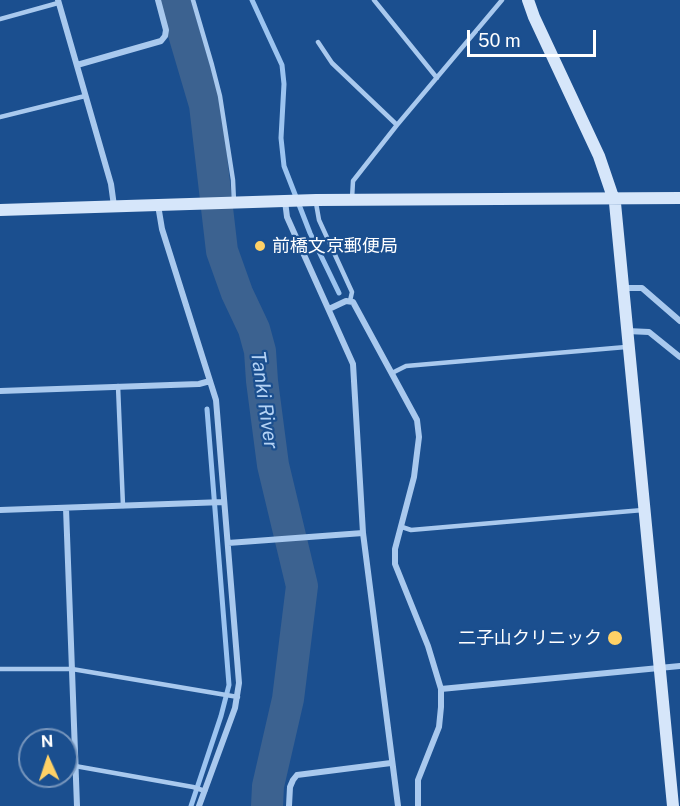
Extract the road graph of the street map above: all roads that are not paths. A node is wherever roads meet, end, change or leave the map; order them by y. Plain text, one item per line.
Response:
1 (158, 0) edge
2 (193, 0) edge
3 (374, 0) edge
4 (502, 0) edge
5 (528, 0) edge
6 (58, 2) edge
7 (0, 19) edge
8 (318, 42) dead end
9 (77, 65) junction
10 (437, 78) junction
11 (85, 96) junction
12 (0, 117) edge
13 (397, 125) junction
14 (614, 197) junction
15 (680, 198) edge
16 (316, 200) junction
17 (352, 200) junction
18 (285, 201) junction
19 (234, 202) junction
20 (158, 205) junction
21 (114, 206) junction
22 (0, 210) edge
23 (623, 288) junction
24 (350, 301) junction
25 (329, 309) junction
26 (680, 321) edge
27 (627, 331) junction
28 (628, 346) junction
29 (680, 357) edge
30 (392, 373) junction
31 (210, 381) junction
32 (118, 386) junction
33 (0, 391) edge
34 (224, 502) junction
35 (123, 506) junction
36 (66, 508) junction
37 (0, 510) edge
38 (643, 510) junction
39 (402, 527) junction
40 (363, 533) junction
41 (228, 543) junction
42 (680, 666) edge
43 (659, 668) junction
44 (0, 669) edge
45 (72, 669) junction
46 (441, 688) junction
47 (238, 697) junction
48 (74, 728) edge
49 (391, 763) junction
50 (78, 765) edge
51 (76, 788) edge
52 (205, 791) junction
53 (418, 805) edge
54 (77, 806) edge
55 (199, 806) edge
56 (289, 806) edge
57 (398, 806) edge
58 (673, 806) edge

1 - 9 street
2 - 19 lane
3 - 10 lane
4 - 10 lane
5 - 14 street
6 - 7 lane
6 - 9 street
8 - 13 lane
9 - 11 street
10 - 13 lane
11 - 12 lane
11 - 21 street
13 - 17 lane
14 - 15 street
14 - 17 street
14 - 23 street
16 - 17 street
16 - 18 street
16 - 24 lane
18 - 19 street
18 - 25 street
19 - 20 street
20 - 21 street
20 - 31 street
21 - 22 street
23 - 26 street
23 - 27 street
24 - 25 street
24 - 30 street
25 - 40 street
27 - 28 street
27 - 29 street
28 - 30 lane
28 - 38 street
30 - 39 street
31 - 32 street
31 - 34 street
32 - 33 street
32 - 35 lane
34 - 35 street
34 - 41 street
35 - 36 street
36 - 37 street
36 - 45 street
38 - 39 lane
38 - 43 street
39 - 46 street
40 - 41 street
40 - 49 street
41 - 47 street
42 - 43 street
43 - 46 street
43 - 58 street
44 - 45 lane
45 - 47 lane
45 - 48 street
46 - 53 street
47 - 52 street
49 - 56 street
49 - 57 street
50 - 52 lane
51 - 54 street
52 - 55 street

